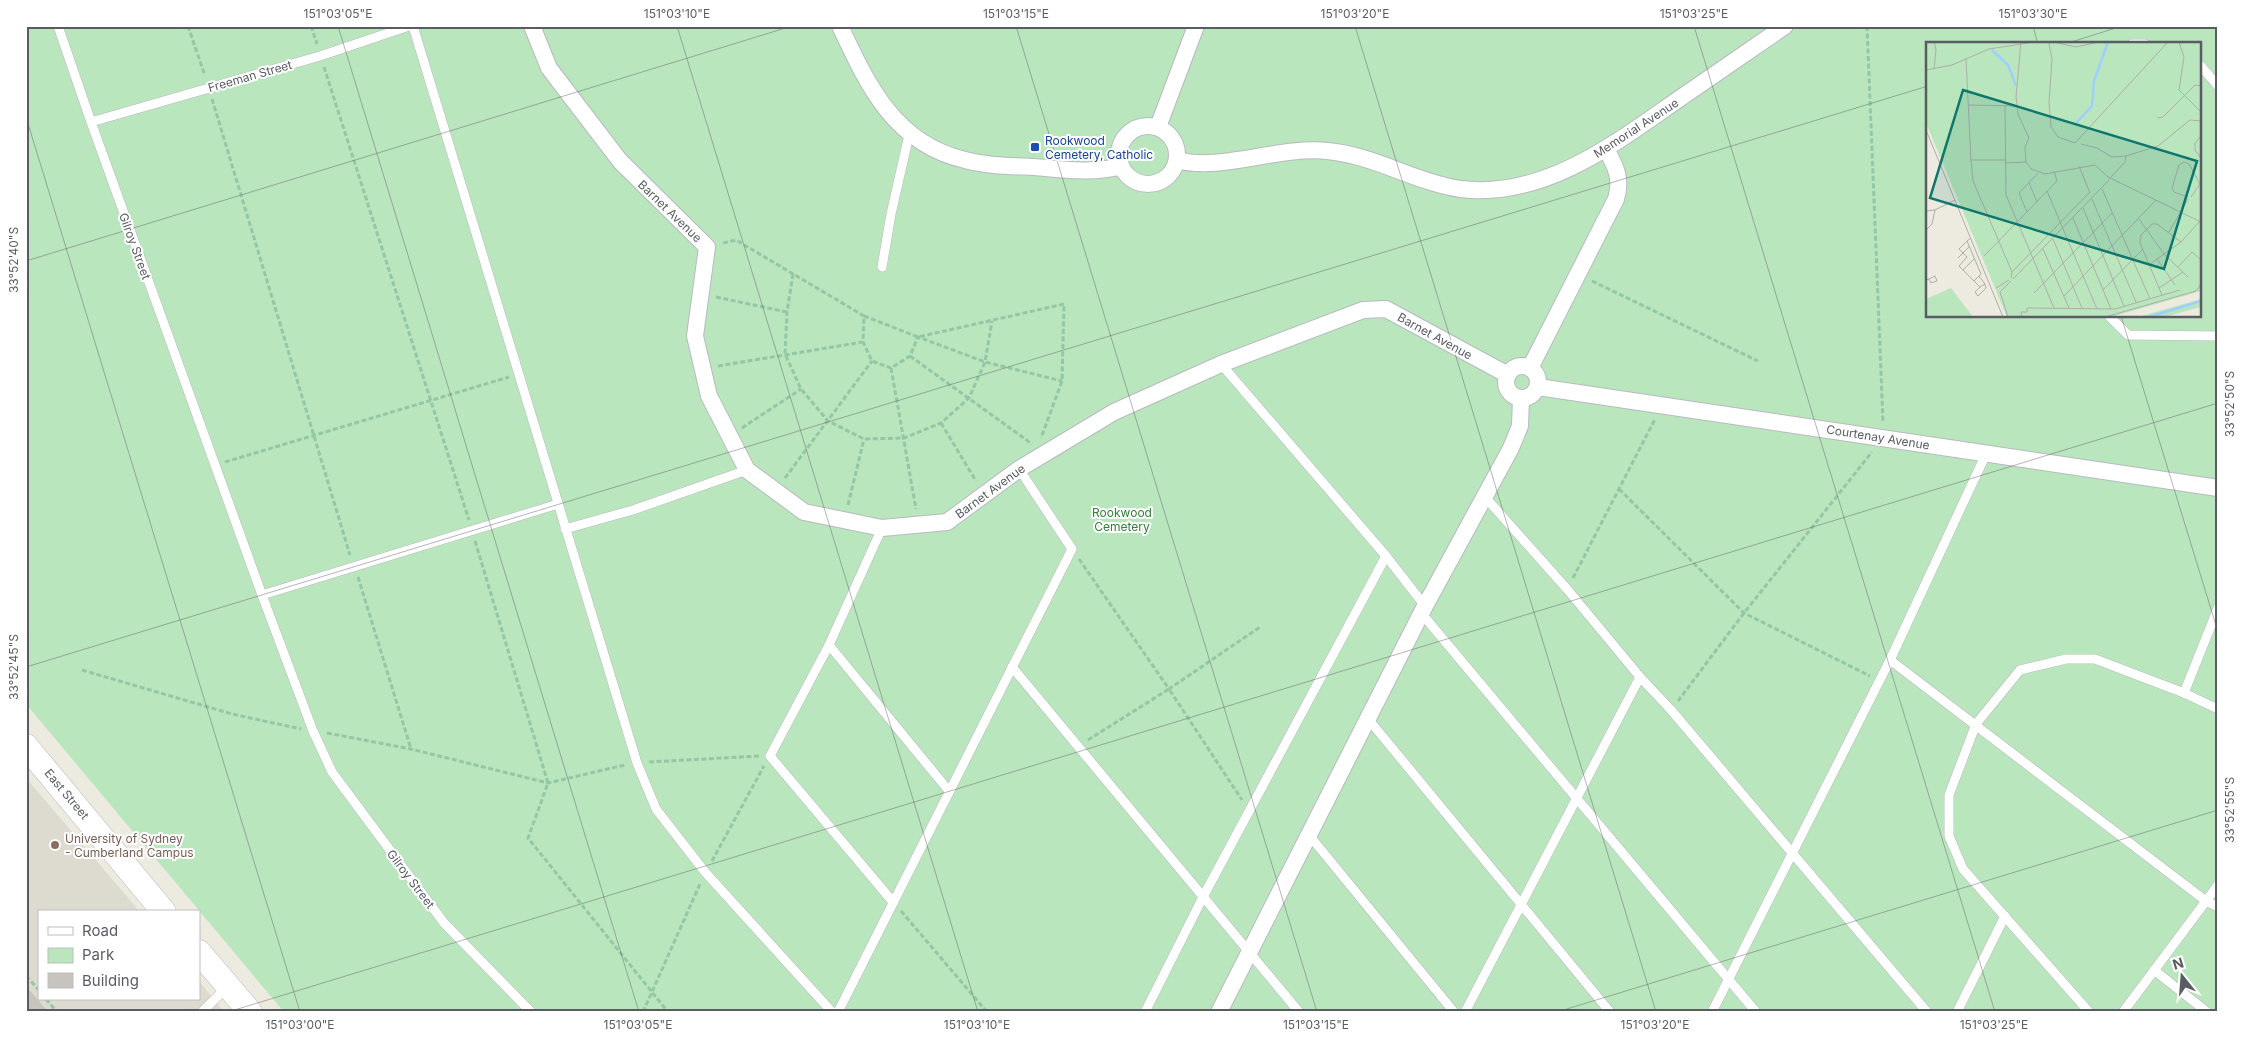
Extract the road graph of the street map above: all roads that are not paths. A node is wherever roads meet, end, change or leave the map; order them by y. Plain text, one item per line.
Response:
1 (58, 26) edge
2 (411, 26) edge
3 (532, 26) edge
4 (840, 26) edge
5 (1196, 26) edge
6 (1785, 26) edge
7 (2202, 67) edge
8 (2218, 86) edge
9 (91, 122) junction
10 (1158, 127) junction
11 (909, 135) junction
12 (1606, 149) junction
13 (1177, 160) junction
14 (1121, 166) junction
15 (882, 267) dead end
16 (2111, 318) edge
17 (2218, 336) edge
18 (1221, 364) junction
19 (1530, 368) junction
20 (1508, 375) junction
21 (1538, 387) junction
22 (1521, 398) junction
23 (1986, 454) junction
24 (1019, 469) junction
25 (746, 470) junction
26 (2218, 488) edge
27 (1485, 497) junction
28 (558, 504) junction
29 (882, 528) junction
30 (565, 529) junction
31 (1386, 556) junction
32 (262, 595) junction
33 (2218, 608) edge
34 (1423, 610) junction
35 (829, 645) junction
36 (1890, 660) junction
37 (1012, 667) junction
38 (1640, 677) junction
39 (2184, 693) junction
40 (2218, 709) edge
41 (1369, 720) junction
42 (1976, 724) junction
43 (26, 746) edge
44 (949, 791) junction
45 (1577, 796) junction
46 (1309, 835) junction
47 (1794, 852) junction
48 (2218, 885) edge
49 (1203, 897) junction
50 (2206, 900) junction
51 (893, 902) junction
52 (1521, 905) junction
53 (2218, 907) edge
54 (162, 910) edge
55 (2005, 916) junction
56 (1249, 952) junction
57 (200, 953) edge
58 (2154, 970) junction
59 (1728, 979) junction
60 (228, 986) junction
61 (202, 1012) edge
62 (250, 1012) edge
63 (531, 1012) edge
64 (832, 1012) edge
65 (838, 1012) edge
66 (1146, 1012) edge
67 (1219, 1012) edge
68 (1299, 1012) edge
69 (1454, 1012) edge
70 (1465, 1012) edge
71 (1610, 1012) edge
72 (1712, 1012) edge
73 (1756, 1012) edge
74 (1927, 1012) edge
75 (1957, 1012) edge
76 (2089, 1012) edge
77 (2123, 1012) edge
78 (2207, 1012) edge

1 - 9 lane, Gilroy Street
2 - 9 lane, Freeman Street
2 - 28 lane
3 - 25 street, Barnet Avenue
4 - 11 street
5 - 10 street
6 - 12 street, Memorial Avenue
7 - 8 lane
9 - 32 lane, Gilroy Street
10 - 13 street
10 - 14 street
11 - 14 street
11 - 15 lane
12 - 13 street, Memorial Avenue
12 - 19 street
13 - 14 street
16 - 17 lane
18 - 20 street, Barnet Avenue
18 - 24 street, Barnet Avenue
18 - 31 lane
19 - 20 street
19 - 21 street
20 - 22 street
21 - 22 street
21 - 23 street, Courtenay Avenue
22 - 27 street
23 - 26 street, Courtenay Avenue
23 - 36 lane
24 - 29 street, Barnet Avenue
24 - 37 lane
25 - 29 street, Barnet Avenue
25 - 30 lane
27 - 34 street
27 - 38 lane
28 - 30 lane
28 - 32 lane
29 - 35 lane
30 - 64 lane
31 - 34 lane
31 - 49 lane
32 - 63 lane, Gilroy Street
33 - 39 lane
34 - 41 street
34 - 45 lane
35 - 44 lane
35 - 51 lane
36 - 42 lane
36 - 47 lane
37 - 44 lane
37 - 49 lane
38 - 45 lane
38 - 47 lane
39 - 40 lane
39 - 42 lane
41 - 46 street
41 - 52 lane
42 - 50 lane
42 - 55 lane
43 - 54 main road, East Street
44 - 51 lane
45 - 52 lane
45 - 59 lane
46 - 56 street
46 - 69 lane
47 - 59 lane
47 - 74 lane
48 - 50 lane
49 - 56 lane
49 - 66 lane
50 - 53 lane
50 - 58 lane
51 - 65 lane
52 - 70 lane
52 - 71 lane
55 - 75 lane
55 - 76 lane
56 - 67 street
56 - 68 lane
57 - 60 main road
58 - 77 lane
58 - 78 lane
59 - 72 lane
59 - 73 lane
60 - 61 lane
60 - 62 main road

